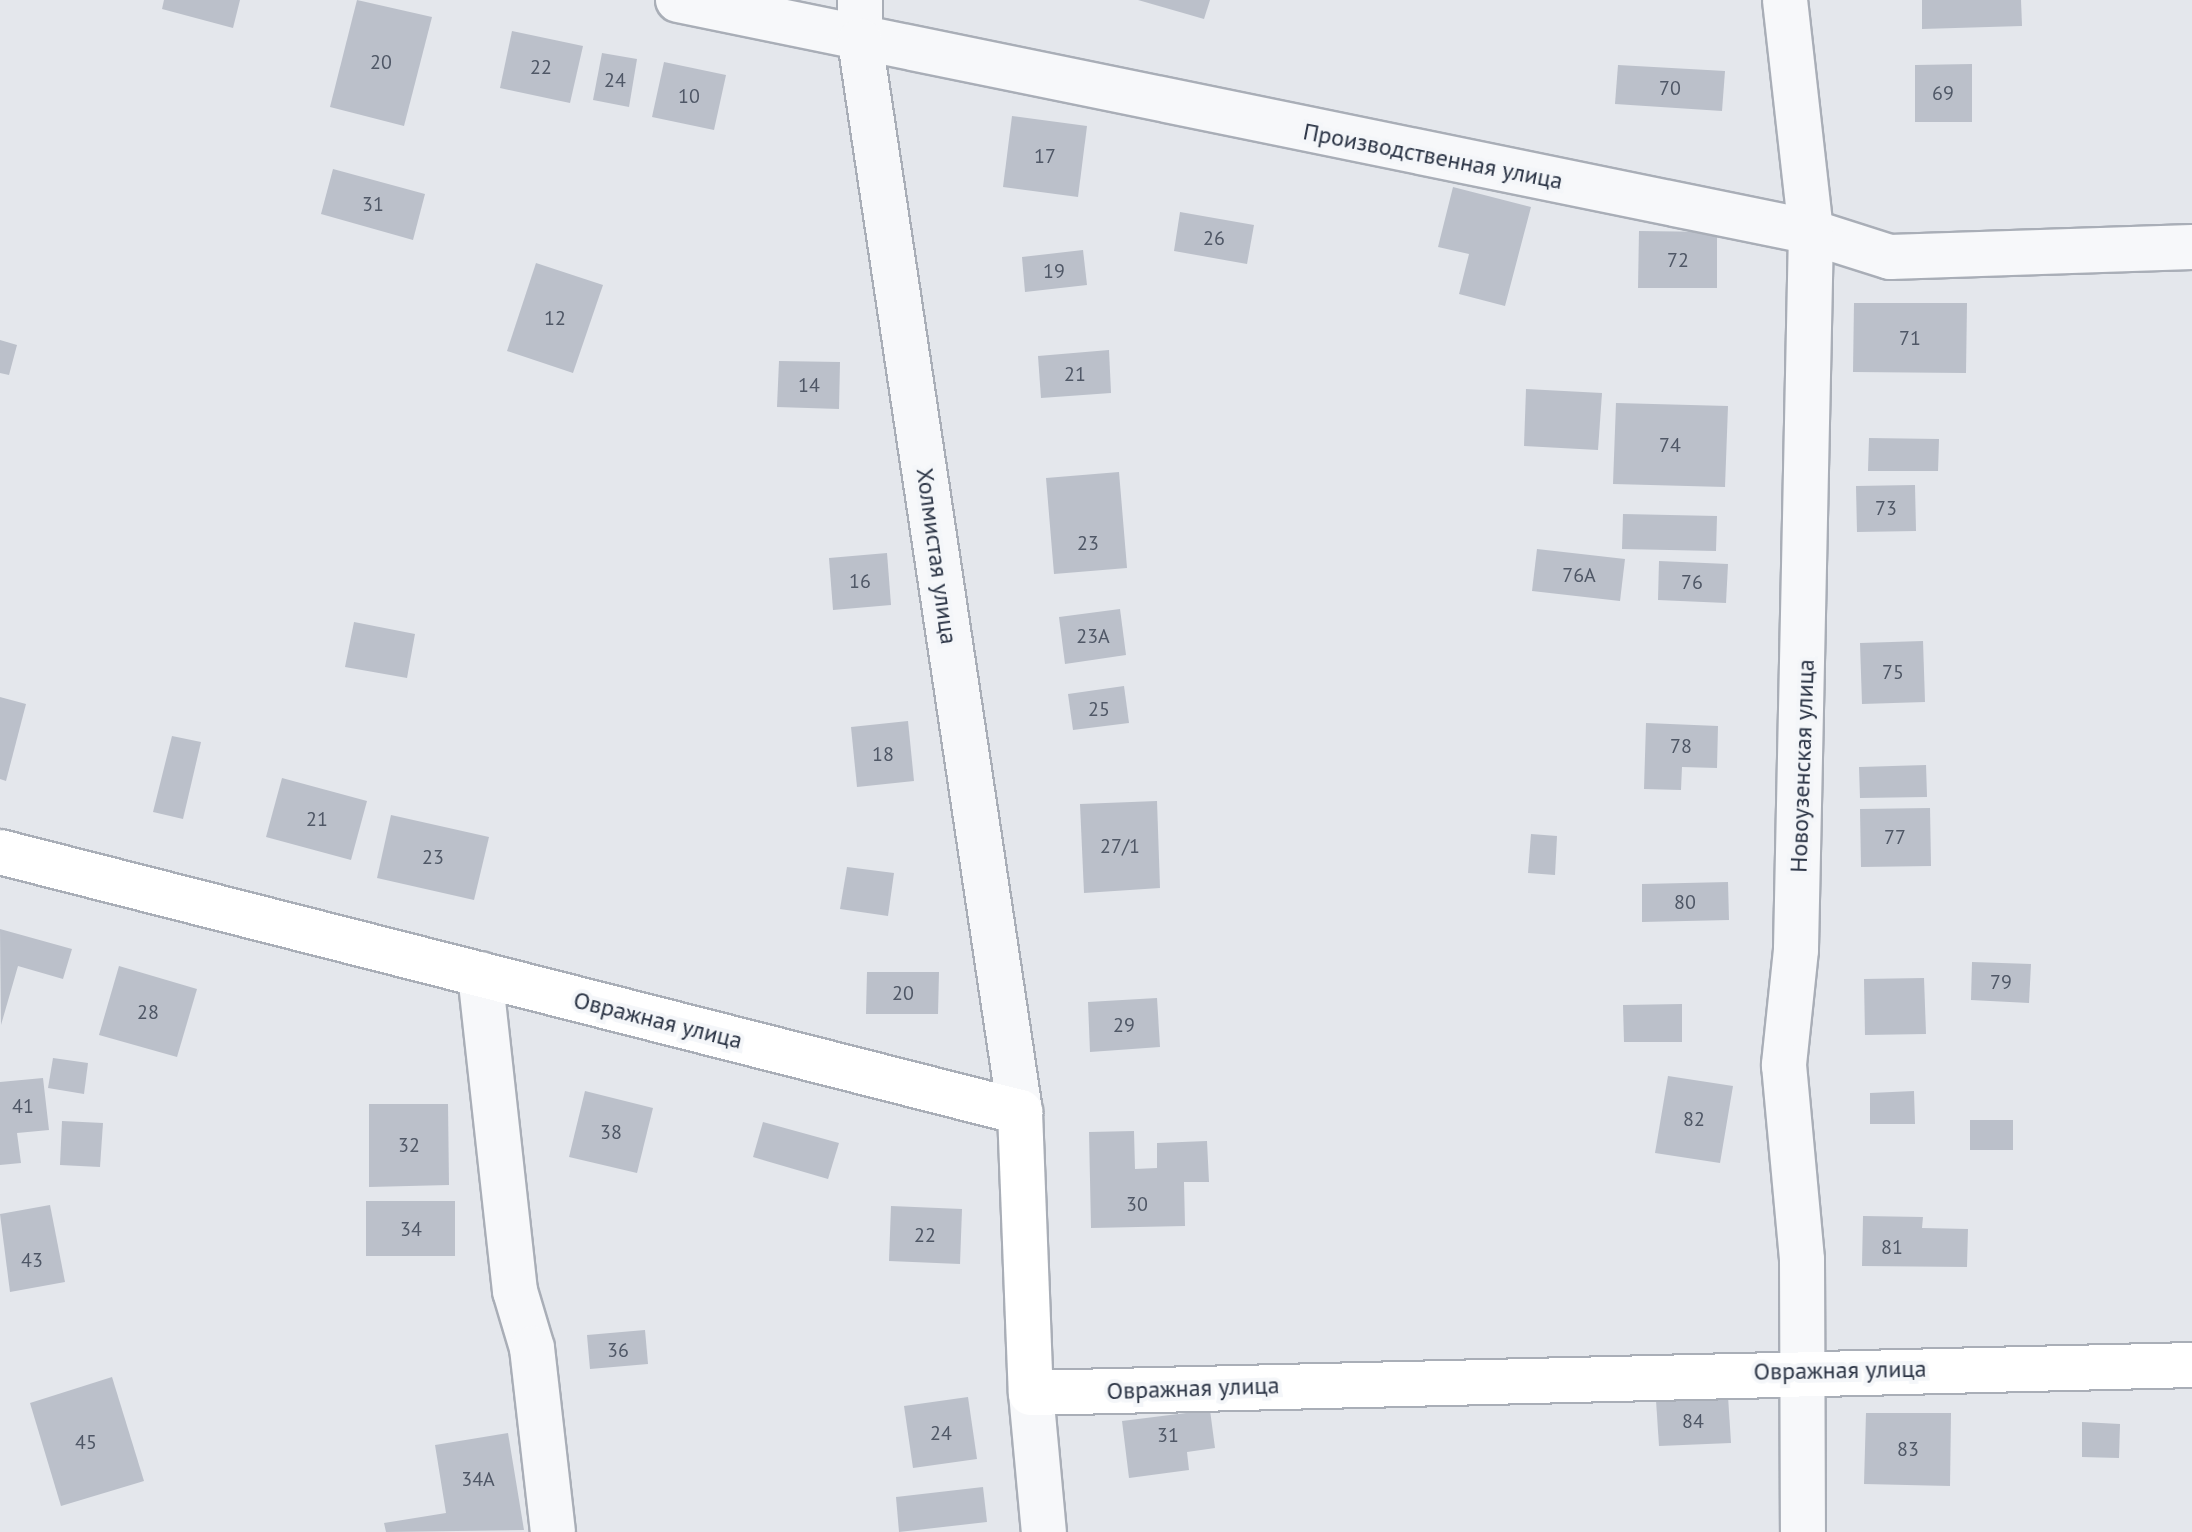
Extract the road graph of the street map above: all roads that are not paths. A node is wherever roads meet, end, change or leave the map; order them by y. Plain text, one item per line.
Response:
1 (678, 0) edge
2 (1785, 0) edge
3 (860, 20) edge
4 (1811, 232) junction
5 (2192, 247) edge
6 (0, 852) edge
7 (480, 974) junction
8 (1020, 1112) junction
9 (2192, 1365) edge
10 (1804, 1370) junction
11 (1031, 1393) junction
12 (553, 1532) edge
13 (1044, 1532) edge
14 (1803, 1532) edge

1 - 3 street, Производственная улица
2 - 4 street, Новоузенская улица
3 - 4 street, Производственная улица
3 - 8 street, Холмистая улица
4 - 5 street, Производственная улица
4 - 10 street, Новоузенская улица
6 - 7 street, Овражная улица
7 - 8 street, Овражная улица
7 - 12 street
8 - 11 street
9 - 10 street, Овражная улица
10 - 11 street, Овражная улица
10 - 14 street, Новоузенская улица
11 - 13 street

